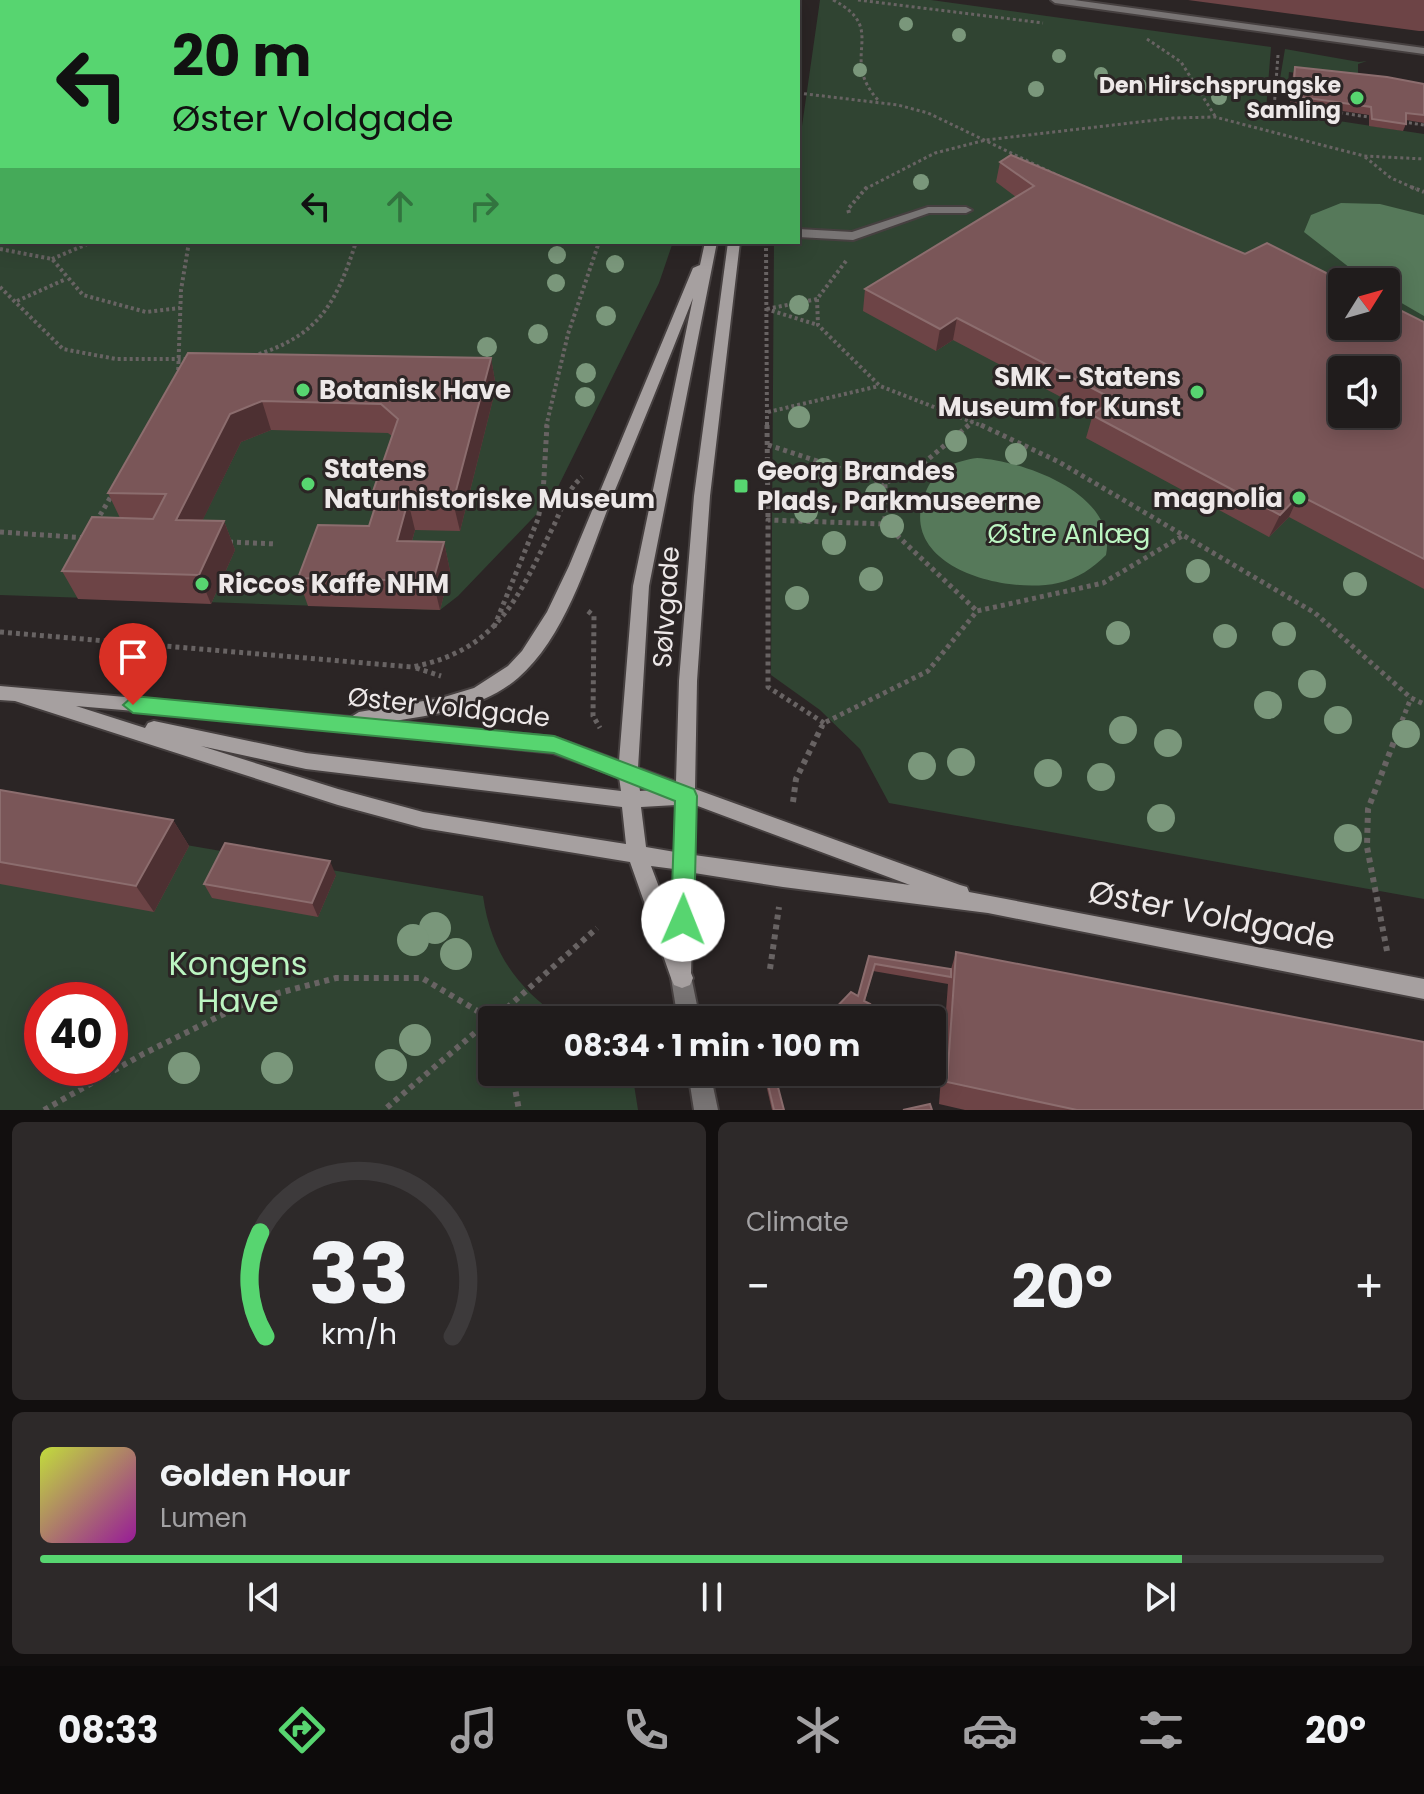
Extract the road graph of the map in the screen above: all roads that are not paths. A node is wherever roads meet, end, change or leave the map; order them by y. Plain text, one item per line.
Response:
1 (1055, 0) edge
2 (1424, 51) edge
3 (966, 210) dead end
4 (800, 233) edge
5 (710, 244) edge
6 (711, 244) edge
7 (734, 244) edge
8 (10, 695) edge
9 (338, 723) junction
10 (628, 771) junction
11 (686, 796) junction
12 (630, 800) junction
13 (637, 855) junction
14 (683, 862) junction
15 (988, 904) junction
16 (682, 978) junction
17 (1424, 989) edge
18 (687, 1006) edge
19 (702, 1086) edge
20 (706, 1110) edge

1 - 2 street
3 - 4 street
5 - 9 street
6 - 10 street, Sølvgade
7 - 11 street, Sølvgade
8 - 9 street, Øster Voldgade
8 - 12 street
8 - 13 street, Øster Voldgade
9 - 10 street, Øster Voldgade
10 - 11 street, Øster Voldgade
10 - 12 street, Sølvgade
11 - 12 street
11 - 14 street, Sølvgade
11 - 15 street, Øster Voldgade
12 - 13 street, Sølvgade
13 - 14 street, Øster Voldgade
13 - 16 street, Sølvgade
14 - 15 street, Øster Voldgade
14 - 16 street, Sølvgade
15 - 17 street, Øster Voldgade
16 - 18 street, Sølvgade
19 - 20 street

